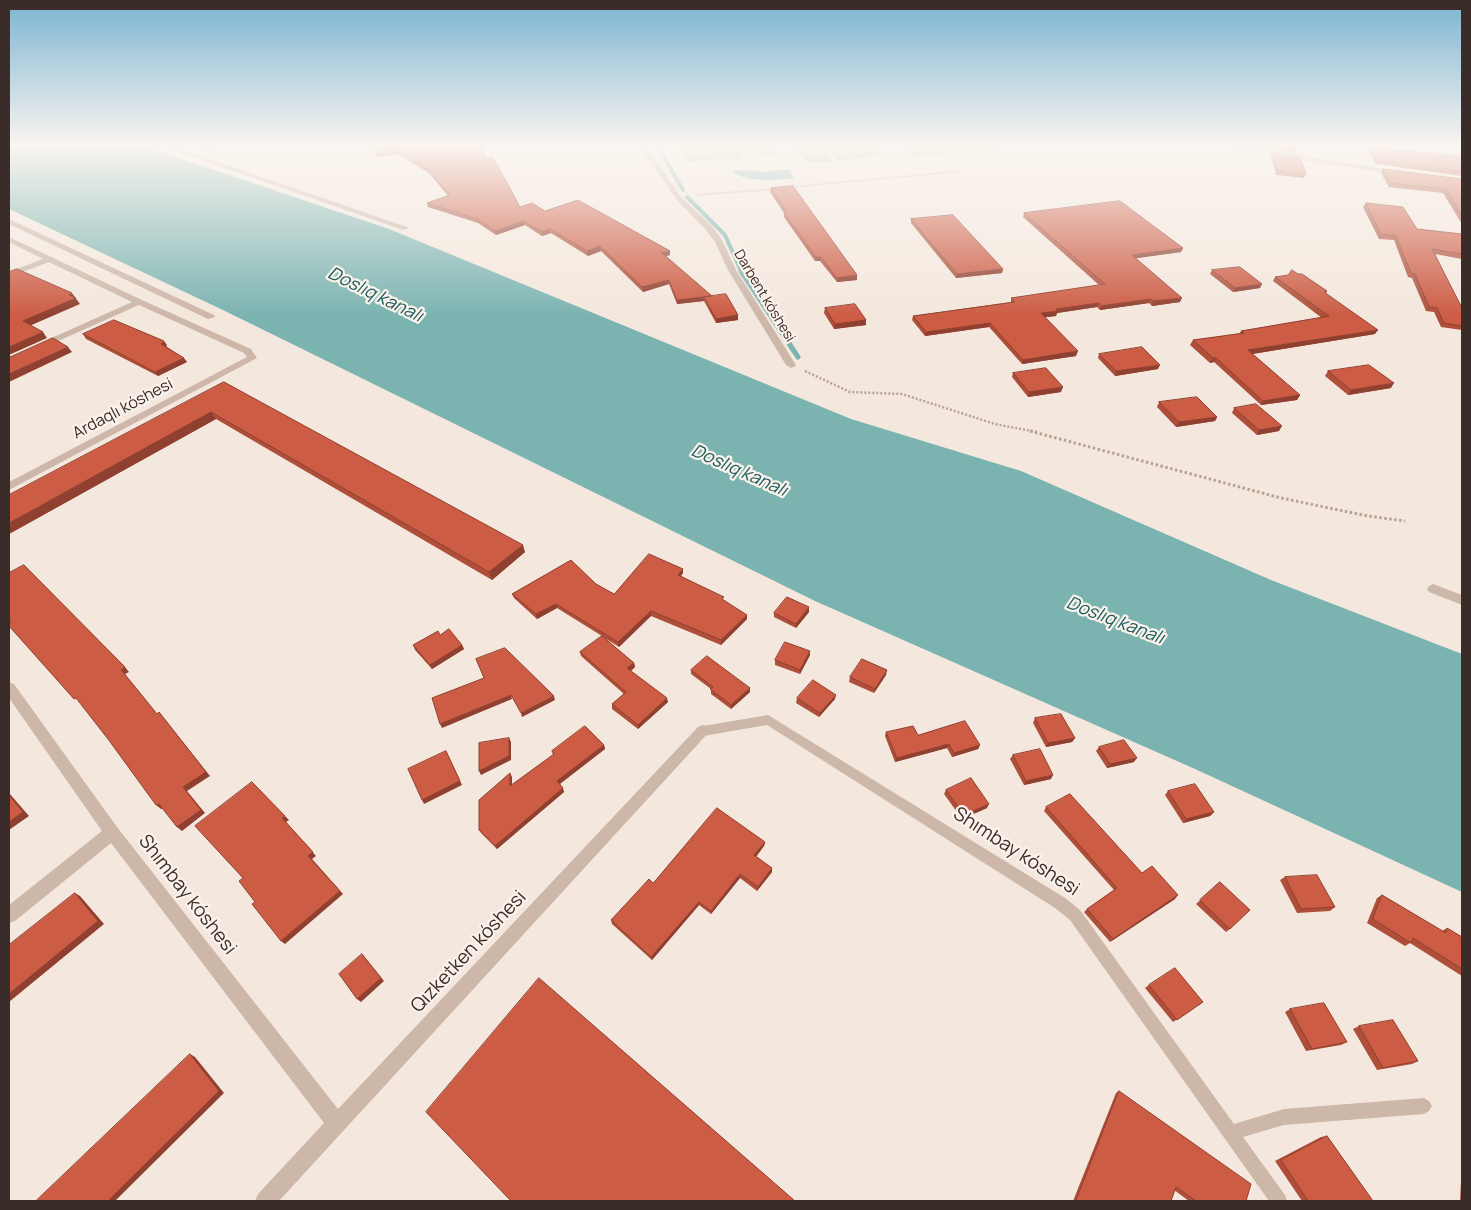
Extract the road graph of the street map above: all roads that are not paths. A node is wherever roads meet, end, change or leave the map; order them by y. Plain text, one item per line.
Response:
1 (331, 202) edge
2 (684, 202) edge
3 (9, 221) edge
4 (406, 228) dead end
5 (9, 239) edge
6 (49, 259) junction
7 (9, 275) edge
8 (139, 302) junction
9 (211, 317) dead end
10 (9, 360) edge
11 (791, 364) road end
12 (9, 486) edge
13 (1433, 589) dead end
14 (1462, 600) edge
15 (9, 688) edge
16 (703, 731) joint
17 (112, 832) junction
18 (9, 915) edge
19 (1424, 1106) dead end
20 (337, 1124) junction
21 (1230, 1133) junction
22 (265, 1201) edge
23 (1279, 1201) edge

1 - 4 street
2 - 11 street, Darbent kóshesi
3 - 9 street
5 - 6 street
6 - 7 street
6 - 8 street
8 - 10 street
8 - 12 street, Ardaqlı kóshesi
13 - 14 street
15 - 17 street, Shımbay kóshesi
16 - 20 street, Qızketken kóshesi
16 - 21 lane, Shımbay kóshesi
17 - 18 street
17 - 20 street, Shımbay kóshesi
19 - 21 lane
20 - 22 street, Qızketken kóshesi
21 - 23 lane, Shımbay kóshesi

